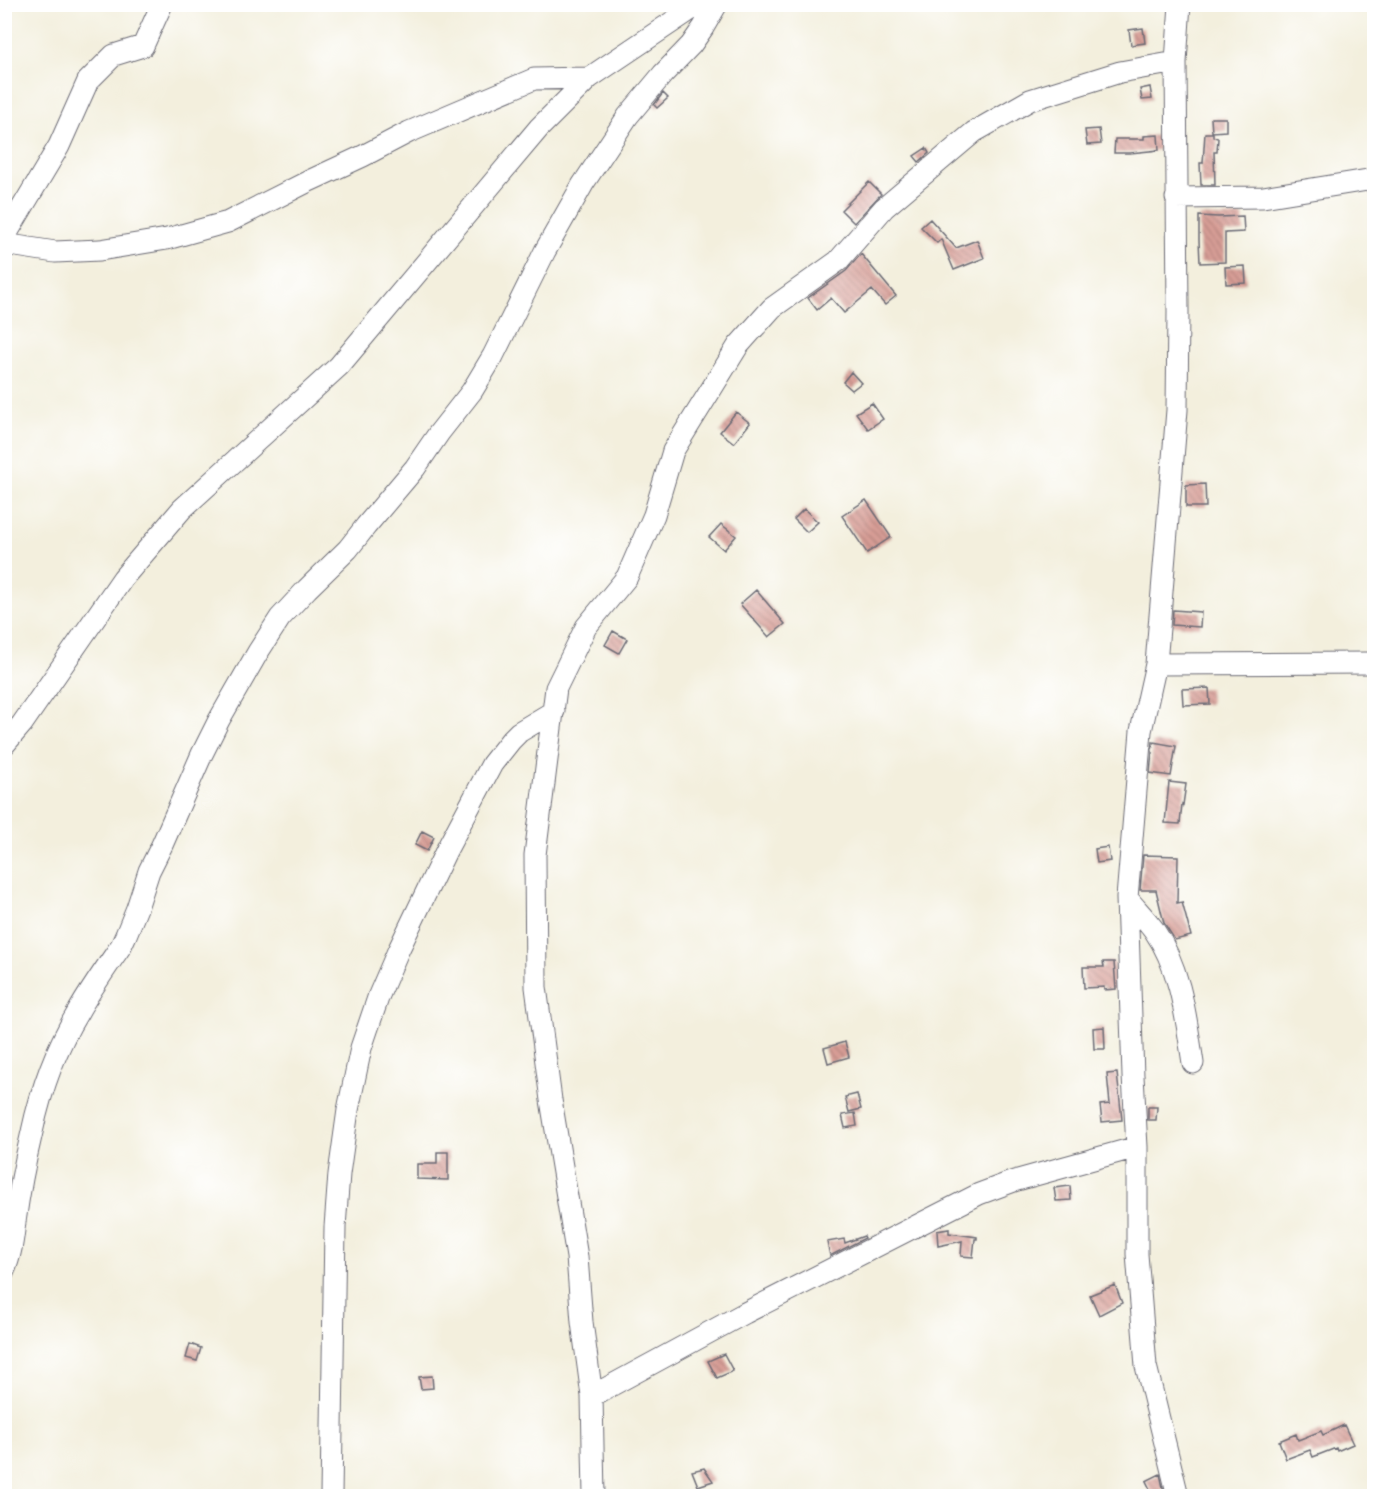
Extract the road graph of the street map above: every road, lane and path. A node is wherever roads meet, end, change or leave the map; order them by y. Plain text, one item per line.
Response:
1 (162, 4) edge
2 (699, 4) edge
3 (717, 4) edge
4 (1180, 4) edge
5 (1176, 62) junction
6 (589, 78) junction
7 (1374, 179) edge
8 (1176, 198) junction
9 (4, 237) edge
10 (4, 242) edge
11 (1374, 663) edge
12 (1156, 664) junction
13 (554, 711) junction
14 (4, 745) edge
15 (1127, 898) junction
16 (1193, 1063) dead end
17 (1137, 1147) junction
18 (4, 1271) edge
19 (592, 1396) junction
20 (331, 1497) edge
21 (594, 1497) edge
22 (1178, 1497) edge

1 - 9 street
2 - 6 street
3 - 18 street
4 - 5 street
5 - 8 street
5 - 13 street
6 - 10 street
6 - 14 street
7 - 8 street
8 - 12 street
11 - 12 street
12 - 15 street
13 - 19 street
13 - 20 street
15 - 16 street
15 - 17 street
17 - 19 street
17 - 22 street
19 - 21 street

